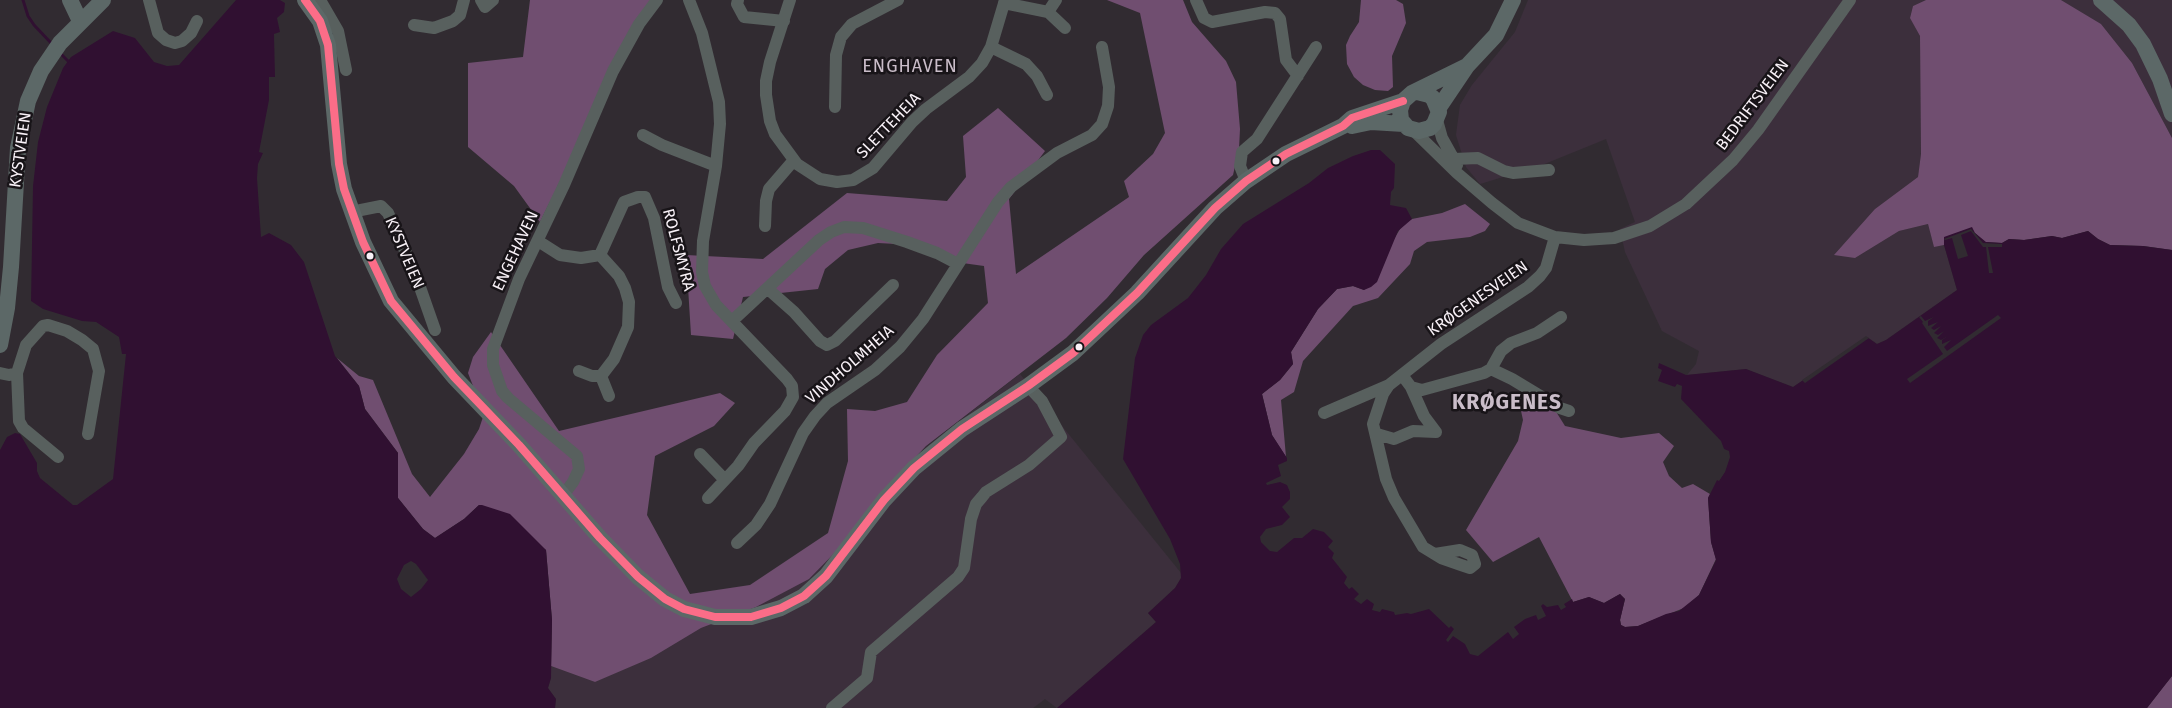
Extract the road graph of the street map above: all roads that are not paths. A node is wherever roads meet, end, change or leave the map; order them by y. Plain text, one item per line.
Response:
1 (70, 0) edge
2 (111, 0) edge
3 (149, 0) edge
4 (305, 0) edge
5 (320, 0) edge
6 (464, 0) edge
7 (481, 0) edge
8 (493, 0) edge
9 (656, 0) edge
10 (689, 0) edge
11 (738, 0) edge
12 (790, 0) edge
13 (898, 0) edge
14 (1056, 0) edge
15 (1196, 0) edge
16 (1513, 0) edge
17 (1850, 0) edge
18 (2101, 0) edge
19 (1004, 2) edge
20 (95, 3) edge
21 (645, 6) edge
22 (1048, 12) junction
23 (197, 21) dead end
24 (784, 21) junction
25 (80, 22) junction
26 (414, 25) dead end
27 (1065, 28) dead end
28 (991, 47) junction
29 (1316, 47) dead end
30 (1102, 48) dead end
31 (1468, 66) junction
32 (346, 70) dead end
33 (1298, 76) junction
34 (1418, 92) junction
35 (1047, 95) dead end
36 (1403, 101) junction
37 (835, 107) dead end
38 (1438, 114) junction
39 (2172, 114) edge
40 (1342, 126) junction
41 (1409, 127) junction
42 (643, 135) dead end
43 (1454, 159) junction
44 (794, 160) junction
45 (716, 166) junction
46 (1549, 170) dead end
47 (1246, 181) junction
48 (1476, 191) junction
49 (351, 212) junction
50 (765, 226) dead end
51 (1555, 237) junction
52 (538, 241) junction
53 (600, 255) junction
54 (958, 264) junction
55 (893, 285) dead end
56 (768, 289) junction
57 (676, 303) dead end
58 (1561, 317) dead end
59 (732, 321) junction
60 (428, 333) junction
61 (0, 345) edge
62 (0, 360) edge
63 (1491, 369) junction
64 (579, 371) dead end
65 (17, 372) junction
66 (0, 373) edge
67 (1402, 375) junction
68 (601, 376) junction
69 (1389, 385) junction
70 (1028, 386) junction
71 (1412, 387) junction
72 (608, 396) dead end
73 (1569, 411) dead end
74 (1324, 413) dead end
75 (88, 434) dead end
76 (1377, 434) junction
77 (700, 454) dead end
78 (58, 457) dead end
79 (725, 480) junction
80 (562, 497) junction
81 (708, 498) dead end
82 (737, 543) dead end
83 (1435, 554) dead end
84 (832, 708) edge

1 - 25 main road
2 - 20 main road, KYSTVEIEN
3 - 23 street
4 - 49 main road, KYSTVEIEN
5 - 32 street
6 - 26 street
7 - 8 street
9 - 21 street, ENGEHAVEN
10 - 45 street, VINDHOLMHEIA
11 - 24 street
12 - 24 street, SLETTEHEIA
13 - 37 street
14 - 22 street
15 - 33 street
16 - 31 main road
17 - 51 street, BEDRIFTSVEIEN
18 - 39 main road
19 - 22 street, SLETTEHEIA
19 - 28 street, SLETTEHEIA
20 - 25 main road, KYSTVEIEN
21 - 52 street, ENGEHAVEN
22 - 27 street
24 - 44 street, SLETTEHEIA
25 - 61 main road, KYSTVEIEN
28 - 35 street
28 - 44 street, SLETTEHEIA
29 - 33 street
30 - 54 street, VINDHOLMHEIA
31 - 34 main road
31 - 38 main road
33 - 47 street
34 - 36 main road
34 - 38 main road
36 - 40 main road, KYSTVEIEN
36 - 41 main road
38 - 41 main road
38 - 43 street, BEDRIFTSVEIEN
40 - 41 main road, KYSTVEIEN
40 - 47 main road, KYSTVEIEN
41 - 48 street, BEDRIFTSVEIEN
42 - 45 street
43 - 46 street
43 - 48 street, BEDRIFTSVEIEN
44 - 50 street
45 - 59 street, VINDHOLMHEIA
47 - 70 main road, KYSTVEIEN
48 - 51 street, BEDRIFTSVEIEN
49 - 60 main road, KYSTVEIEN
49 - 60 street, KYSTVEIEN
51 - 67 street, KRØGENESVEIEN
52 - 53 street
52 - 80 street, ENGEHAVEN
53 - 57 street, ROLFSMYRA
53 - 68 street
54 - 56 street
54 - 82 street, VINDHOLMHEIA
55 - 56 street, VINDHOLMHEIA
56 - 59 street
58 - 63 street
59 - 79 street, VINDHOLMHEIA
60 - 80 main road, KYSTVEIEN
61 - 62 main road, KYSTVEIEN
63 - 71 street
63 - 73 street
64 - 68 street
65 - 66 street
65 - 75 street
65 - 78 street
67 - 69 street, KRØGENESVEIEN
67 - 71 street
68 - 72 street
69 - 74 street
69 - 76 street, KRØGENESVEIEN
70 - 80 main road, KYSTVEIEN
70 - 84 street
71 - 76 street
76 - 83 street, KRØGENESVEIEN
77 - 79 street
79 - 81 street

